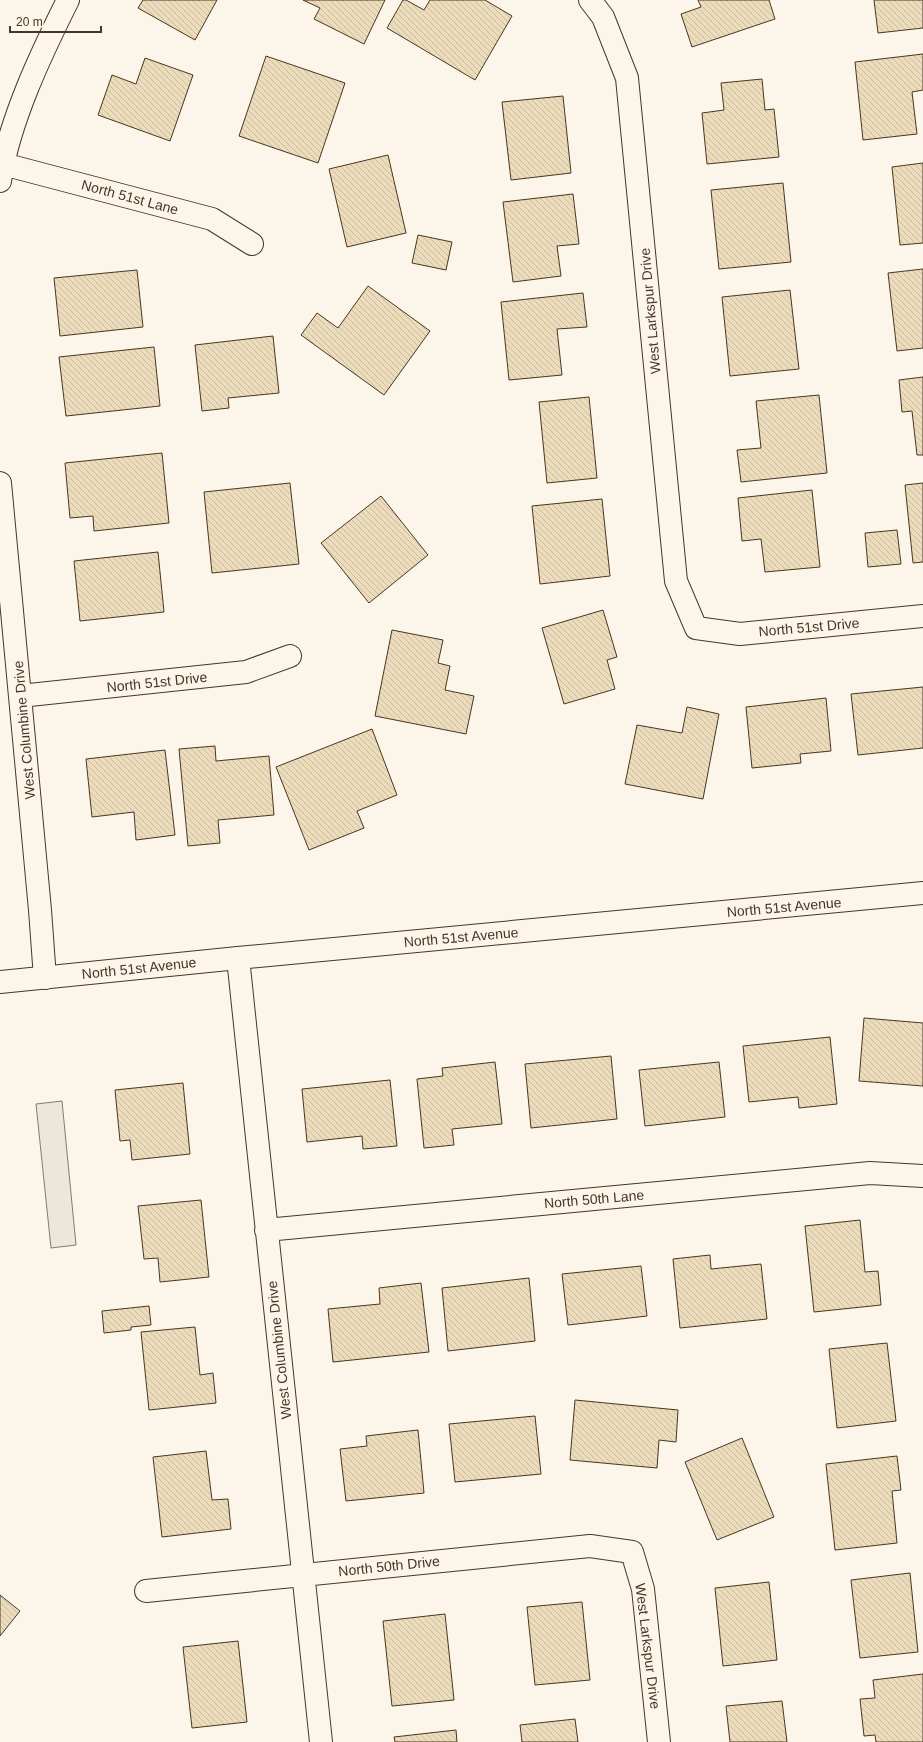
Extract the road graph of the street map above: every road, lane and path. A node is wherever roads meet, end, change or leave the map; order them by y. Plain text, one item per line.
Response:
1 (68, 0) edge
2 (590, 0) edge
3 (1, 173) edge
4 (252, 244) dead end
5 (0, 483) edge
6 (923, 616) edge
7 (696, 628) joint
8 (290, 656) dead end
9 (20, 696) junction
10 (923, 893) edge
11 (238, 958) junction
12 (44, 978) junction
13 (0, 982) edge
14 (923, 1176) edge
15 (266, 1230) junction
16 (632, 1552) joint
17 (303, 1575) junction
18 (146, 1591) dead end
19 (320, 1742) edge
20 (659, 1742) edge

1 - 3 street
2 - 7 street, West Larkspur Drive
3 - 4 street, North 51st Lane
5 - 9 street, West Columbine Drive
6 - 7 street, North 51st Drive
8 - 9 street, North 51st Drive
9 - 12 street, West Columbine Drive
10 - 11 street, North 51st Avenue
11 - 12 street, North 51st Avenue
11 - 15 street, West Columbine Drive
12 - 13 street, North 51st Avenue
14 - 15 street, North 50th Lane
15 - 17 street, West Columbine Drive
16 - 17 street, North 50th Drive
16 - 20 street, West Larkspur Drive
17 - 18 street, North 50th Drive
17 - 19 street, West Columbine Drive

